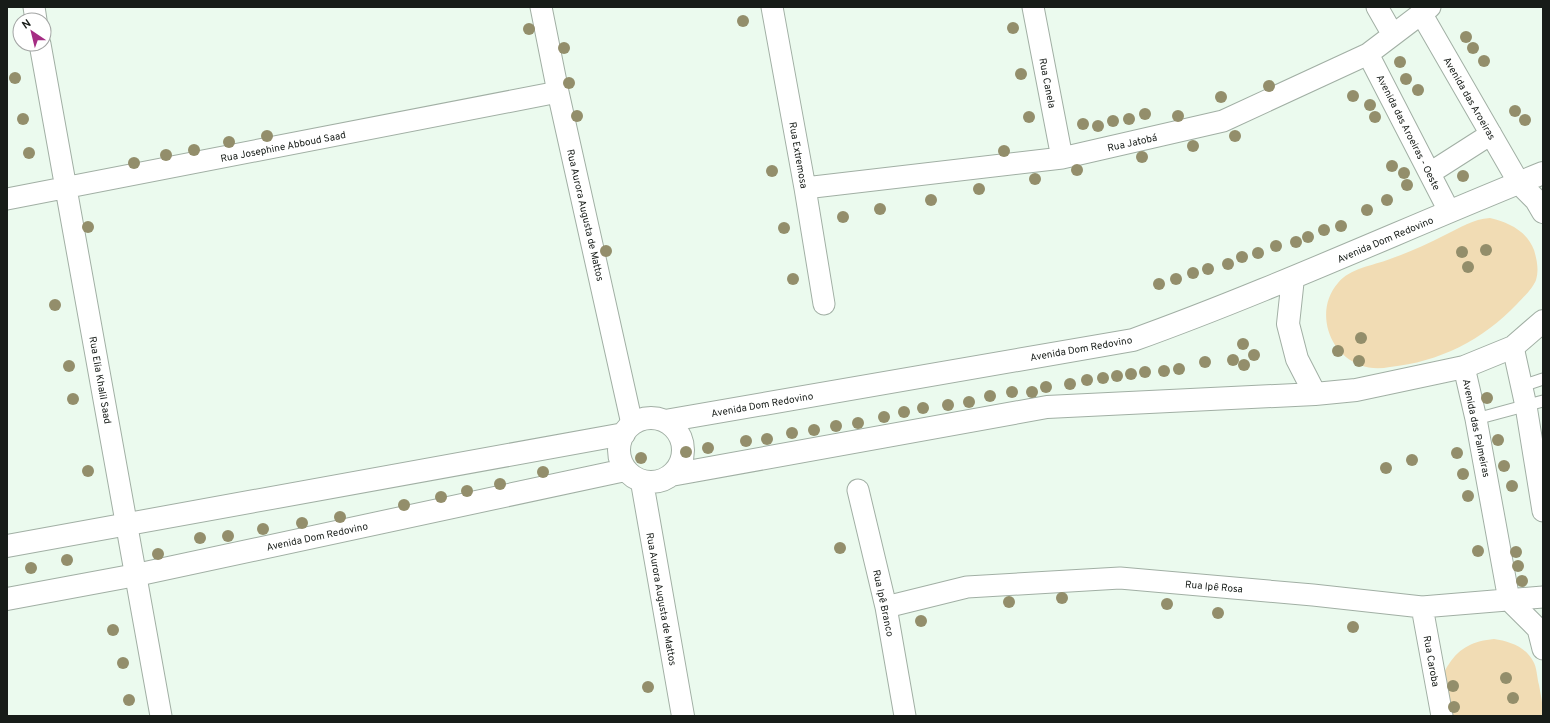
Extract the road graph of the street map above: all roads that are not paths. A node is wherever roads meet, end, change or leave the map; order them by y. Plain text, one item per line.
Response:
1 (541, 7) edge
2 (772, 7) edge
3 (1034, 7) edge
4 (1377, 7) edge
5 (1425, 10) edge
6 (1393, 35) junction
7 (41, 52) edge
8 (1368, 54) junction
9 (558, 92) junction
10 (1491, 134) junction
11 (1062, 158) junction
12 (1430, 173) junction
13 (1543, 173) edge
14 (1519, 183) junction
15 (66, 188) junction
16 (806, 188) junction
17 (7, 199) edge
18 (1449, 211) junction
19 (1543, 212) edge
20 (1293, 278) junction
21 (824, 304) dead end
22 (1543, 321) edge
23 (1513, 347) junction
24 (1464, 367) junction
25 (1543, 379) edge
26 (1315, 394) junction
27 (1530, 398) edge
28 (1476, 419) junction
29 (665, 421) junction
30 (628, 429) junction
31 (671, 475) junction
32 (634, 476) junction
33 (858, 490) dead end
34 (1543, 511) edge
35 (127, 524) junction
36 (7, 546) edge
37 (136, 575) junction
38 (1543, 597) edge
39 (7, 599) edge
40 (1509, 600) junction
41 (886, 607) junction
42 (1422, 607) junction
43 (1540, 624) edge
44 (1543, 649) edge
45 (161, 716) edge
46 (683, 716) edge
47 (905, 716) edge
48 (1442, 716) edge

1 - 9 street, Rua Aurora Augusta de Mattos
2 - 16 street, Rua Extremosa
3 - 11 street, Rua Canela
4 - 6 street
5 - 6 street, Rua Jatobá
5 - 10 street, Avenida das Aroeiras
6 - 8 street, Rua Jatobá
7 - 15 street, Rua Elia Khalil Saad
8 - 11 street, Rua Jatobá
8 - 12 street, Avenida das Aroeiras - Oeste
9 - 15 street, Rua Josephine Abboud Saad
9 - 30 street, Rua Aurora Augusta de Mattos
10 - 12 street
10 - 14 street, Avenida das Aroeiras
11 - 16 street, Rua Jatobá
12 - 18 street, Avenida das Aroeiras - Oeste
13 - 14 street, Avenida Dom Redovino
14 - 18 street, Avenida Dom Redovino
14 - 19 street
15 - 17 street, Rua Josephine Abboud Saad
15 - 35 street, Rua Elia Khalil Saad
16 - 21 street, Rua Extremosa
18 - 20 street, Avenida Dom Redovino
20 - 26 street
20 - 29 street, Avenida Dom Redovino
22 - 23 street
23 - 24 street
23 - 27 street
24 - 26 street
24 - 28 street, Avenida das Palmeiras
25 - 27 lane
26 - 31 street
27 - 28 lane
27 - 34 street
28 - 40 street, Avenida das Palmeiras
29 - 30 street
29 - 31 street
30 - 32 street
30 - 35 street
31 - 32 street
32 - 37 street, Avenida Dom Redovino
32 - 46 street, Rua Aurora Augusta de Mattos
33 - 41 street, Rua Ipê Branco
35 - 36 street
35 - 37 street, Rua Elia Khalil Saad
37 - 39 street, Avenida Dom Redovino
37 - 45 street, Rua Elia Khalil Saad
38 - 40 street, Rua Ipê Rosa
40 - 42 street, Rua Ipê Rosa
40 - 43 street
41 - 42 street, Rua Ipê Rosa
41 - 47 street, Rua Ipê Branco
42 - 48 street, Rua Caroba
43 - 44 street

